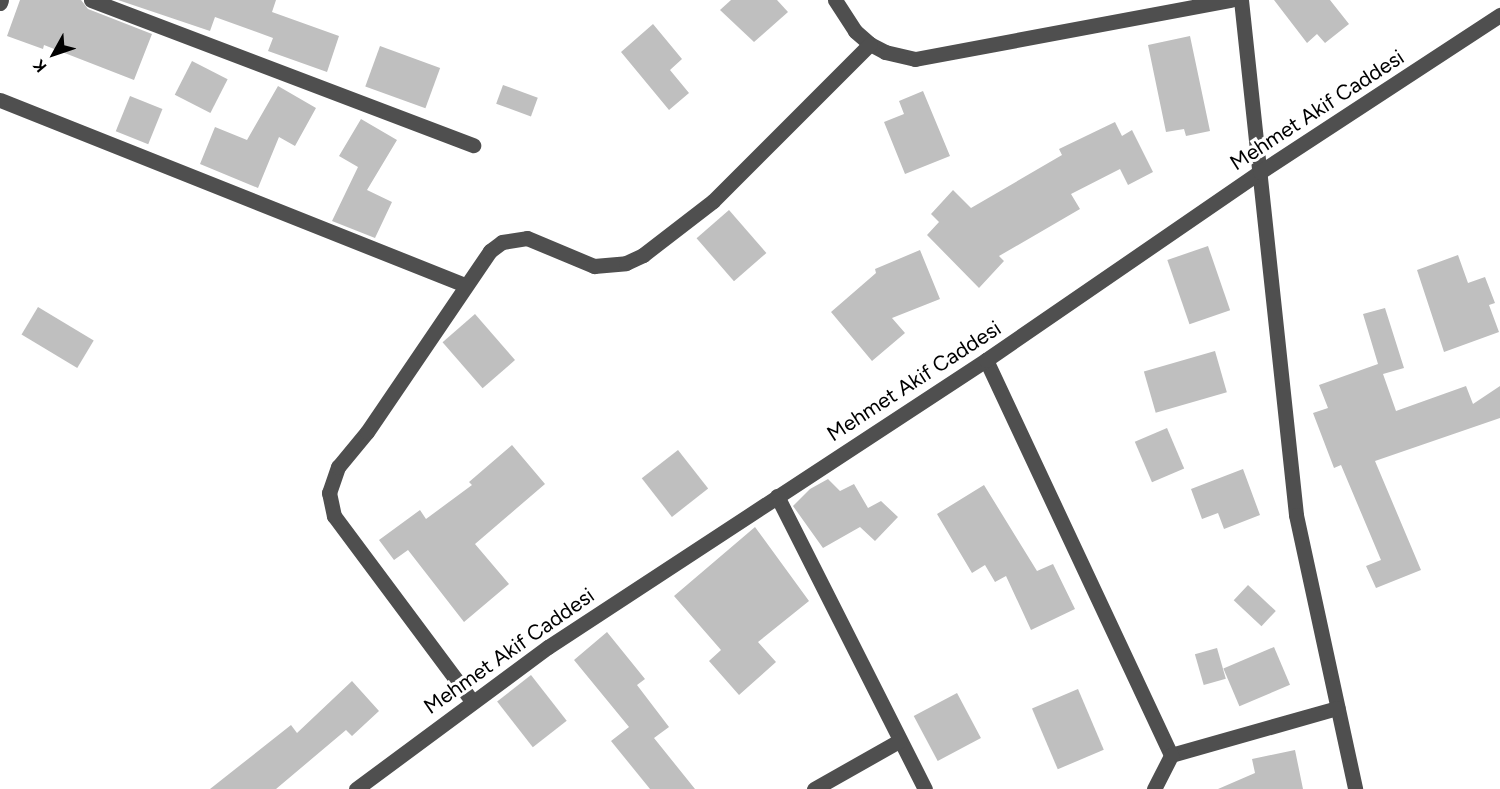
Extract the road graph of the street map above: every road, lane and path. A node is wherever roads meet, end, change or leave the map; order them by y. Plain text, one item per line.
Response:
1 (91, 0) edge
2 (835, 0) edge
3 (1231, 0) edge
4 (1241, 0) edge
5 (1500, 15) edge
6 (870, 44) junction
7 (0, 100) edge
8 (473, 145) dead end
9 (1260, 172) junction
10 (465, 285) junction
11 (986, 360) junction
12 (777, 496) junction
13 (472, 701) junction
14 (1337, 708) junction
15 (899, 741) junction
16 (1171, 755) junction
17 (356, 789) edge
18 (814, 789) edge
19 (925, 789) edge
20 (1154, 789) edge
21 (1355, 789) edge

1 - 8 street
2 - 6 street
3 - 6 street
4 - 9 street
5 - 9 street, Mehmet Akif Caddesi
6 - 10 street
7 - 10 street
9 - 11 street, Mehmet Akif Caddesi
9 - 14 street
10 - 13 street
11 - 12 street, Mehmet Akif Caddesi
11 - 16 street
12 - 13 street, Mehmet Akif Caddesi
12 - 15 street
13 - 17 street, Mehmet Akif Caddesi
14 - 16 street
14 - 21 street
15 - 18 street
15 - 19 street
16 - 20 street

